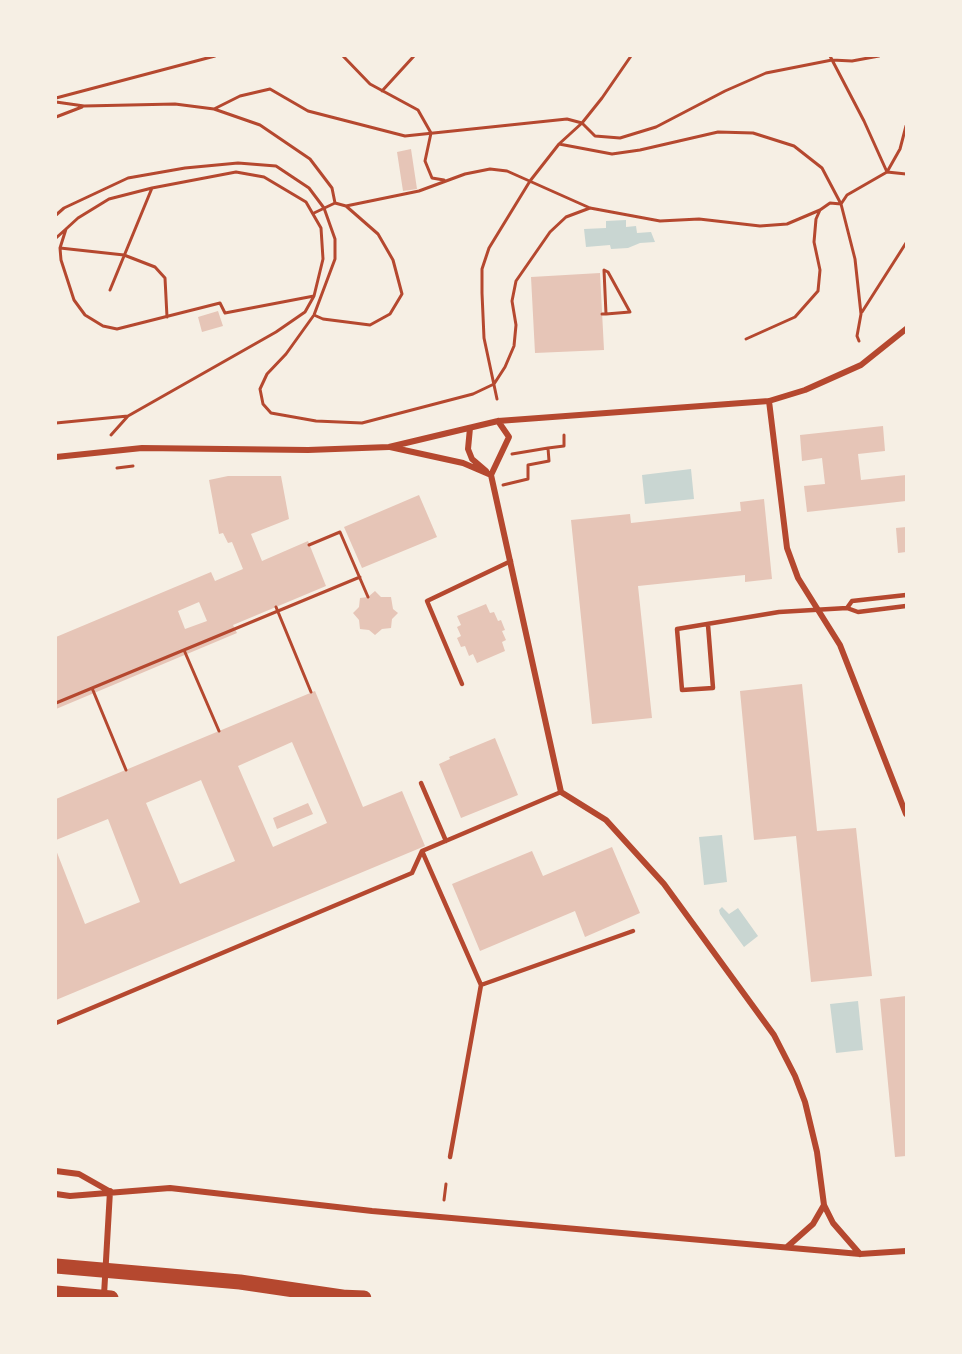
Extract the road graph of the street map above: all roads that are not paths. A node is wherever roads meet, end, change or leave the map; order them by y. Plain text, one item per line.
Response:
1 (906, 329) edge
2 (769, 401) junction
3 (498, 421) junction
4 (470, 428) junction
5 (389, 447) junction
6 (56, 457) edge
7 (491, 475) junction
8 (511, 561) junction
9 (906, 595) edge
10 (906, 606) edge
11 (847, 608) junction
12 (820, 611) junction
13 (708, 625) junction
14 (462, 684) dead end
15 (421, 783) dead end
16 (561, 792) junction
17 (906, 810) edge
18 (446, 841) junction
19 (422, 850) junction
20 (633, 931) dead end
21 (481, 985) junction
22 (56, 1023) edge
23 (450, 1157) dead end
24 (56, 1171) edge
25 (110, 1191) junction
26 (56, 1194) edge
27 (824, 1205) junction
28 (787, 1247) junction
29 (906, 1251) edge
30 (860, 1254) junction
31 (56, 1266) edge
32 (56, 1293) edge
33 (345, 1298) edge
34 (103, 1299) edge
35 (111, 1299) edge
36 (364, 1299) edge

1 - 2 street
2 - 3 street
2 - 12 street
3 - 4 street
3 - 7 street
4 - 5 street
4 - 7 street
5 - 6 street
5 - 7 street
7 - 8 street
8 - 14 lane
8 - 16 street
9 - 11 lane
10 - 11 lane
11 - 12 lane
12 - 13 lane
12 - 17 street
13 - 13 lane
15 - 18 lane
16 - 18 lane
16 - 27 street
18 - 19 lane
19 - 21 lane
19 - 22 lane
20 - 21 lane
21 - 23 lane
24 - 25 street
25 - 26 street
25 - 28 street
25 - 34 street
27 - 28 street
27 - 30 street
28 - 30 street
29 - 30 street
31 - 33 highway
32 - 35 highway
33 - 36 highway

